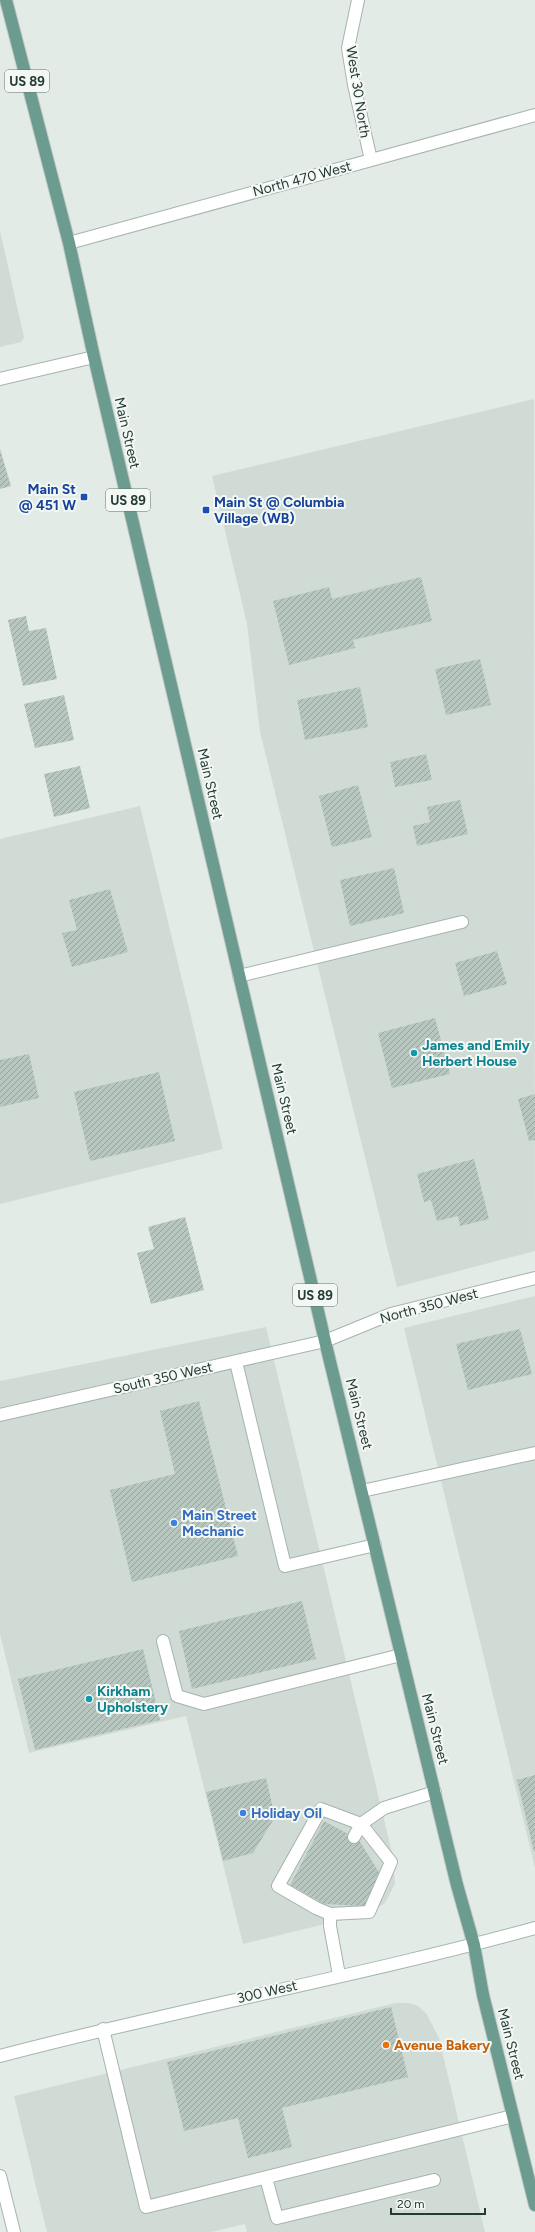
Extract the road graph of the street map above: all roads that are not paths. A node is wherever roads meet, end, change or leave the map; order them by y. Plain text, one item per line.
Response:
1 (6, 0) edge
2 (358, 0) edge
3 (535, 115) edge
4 (371, 160) junction
5 (70, 243) junction
6 (94, 357) junction
7 (0, 379) edge
8 (462, 922) dead end
9 (239, 976) junction
10 (535, 1278) edge
11 (326, 1341) junction
12 (236, 1362) junction
13 (0, 1414) edge
14 (535, 1453) edge
15 (362, 1491) junction
16 (375, 1545) junction
17 (163, 1641) dead end
18 (402, 1655) junction
19 (435, 1792) junction
20 (361, 1824) junction
21 (354, 1837) dead end
22 (330, 1914) junction
23 (535, 1928) edge
24 (474, 1945) junction
25 (339, 1975) junction
26 (103, 2029) junction
27 (0, 2056) edge
28 (513, 2116) junction
29 (0, 2176) edge
30 (266, 2178) junction
31 (434, 2180) dead end
32 (535, 2205) edge
33 (14, 2232) edge

1 - 5 main road, Main Street / US 89
2 - 4 street, West 30 North
3 - 4 street, North 470 West
4 - 5 street, North 470 West
5 - 6 main road, Main Street / US 89
6 - 7 street
6 - 9 main road, Main Street / US 89
8 - 9 street
9 - 11 main road, Main Street / US 89
10 - 11 street, North 350 West
11 - 12 street, South 350 West
11 - 15 main road, Main Street / US 89
12 - 13 street, South 350 West
12 - 16 street
14 - 15 street
15 - 16 main road, Main Street / US 89
16 - 18 main road, Main Street / US 89
17 - 18 street
18 - 19 main road, Main Street / US 89
19 - 20 street
19 - 24 main road, Main Street / US 89
20 - 21 street
20 - 22 street
20 - 22 street
22 - 25 street
23 - 24 street, 300 West
24 - 25 street, 300 West
24 - 28 main road, Main Street / US 89
25 - 26 street, 300 West
26 - 27 street, 300 West
26 - 30 street
28 - 30 street
28 - 32 main road, Main Street / US 89
29 - 33 street
30 - 31 street

